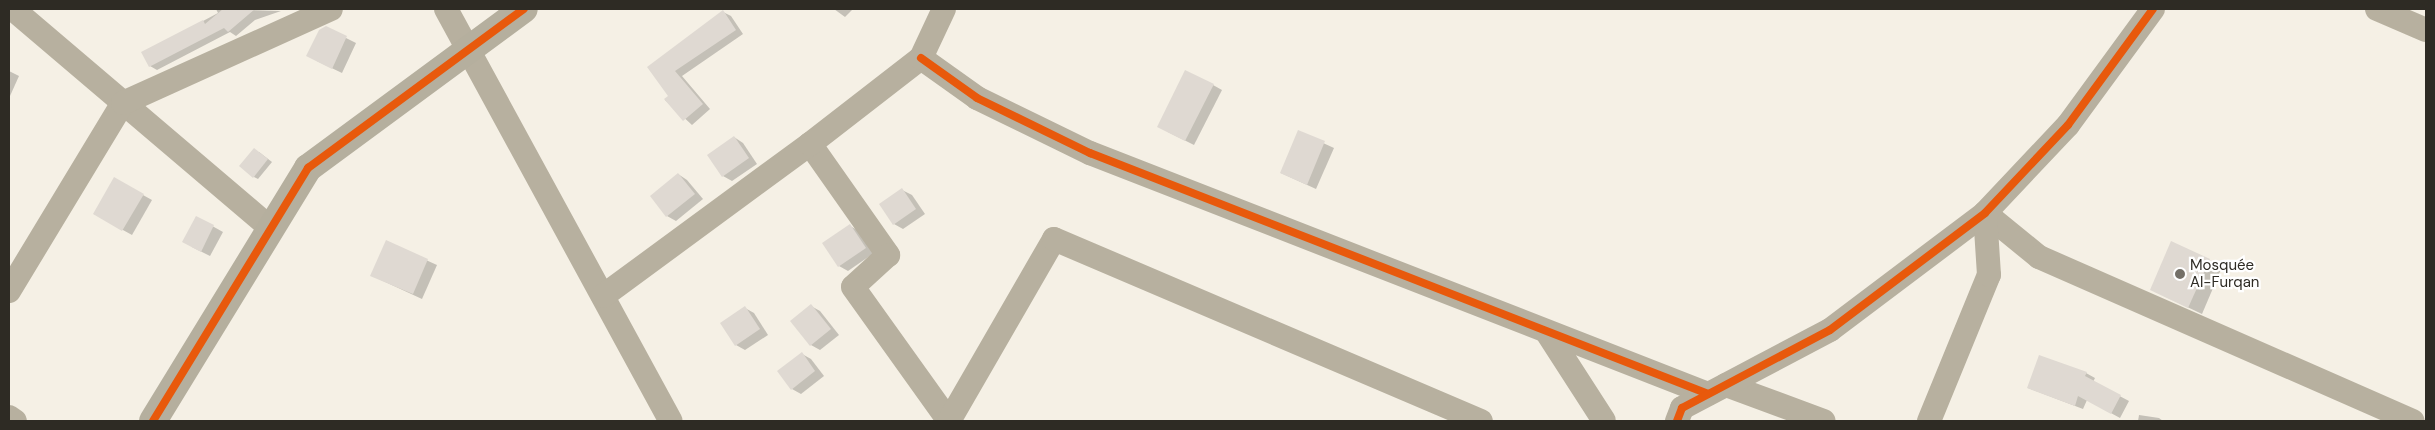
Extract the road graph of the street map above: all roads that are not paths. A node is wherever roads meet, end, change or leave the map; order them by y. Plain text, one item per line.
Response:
1 (13, 9) edge
2 (331, 9) edge
3 (446, 9) edge
4 (524, 9) edge
5 (944, 9) edge
6 (2153, 9) edge
7 (2376, 9) edge
8 (2426, 30) edge
9 (468, 48) junction
10 (921, 58) junction
11 (123, 103) junction
12 (810, 144) junction
13 (1985, 213) junction
14 (270, 228) junction
15 (9, 291) edge
16 (603, 296) junction
17 (1548, 334) junction
18 (1717, 390) junction
19 (9, 417) edge
20 (16, 421) edge
21 (154, 421) edge
22 (671, 421) edge
23 (949, 421) edge
24 (1481, 421) edge
25 (1604, 421) edge
26 (1676, 421) edge
27 (1824, 421) edge
28 (1929, 421) edge
29 (2413, 421) edge

1 - 11 street
2 - 11 street
3 - 9 street
4 - 9 street
5 - 10 street
6 - 13 street
7 - 8 street
9 - 14 street
9 - 16 street
10 - 12 street
10 - 17 street
11 - 14 street
11 - 15 street
12 - 16 street
12 - 23 street
13 - 18 street
13 - 28 street
13 - 29 street
14 - 21 street
16 - 22 street
17 - 18 street
17 - 25 street
18 - 26 street
18 - 27 street
19 - 20 street
23 - 24 street

